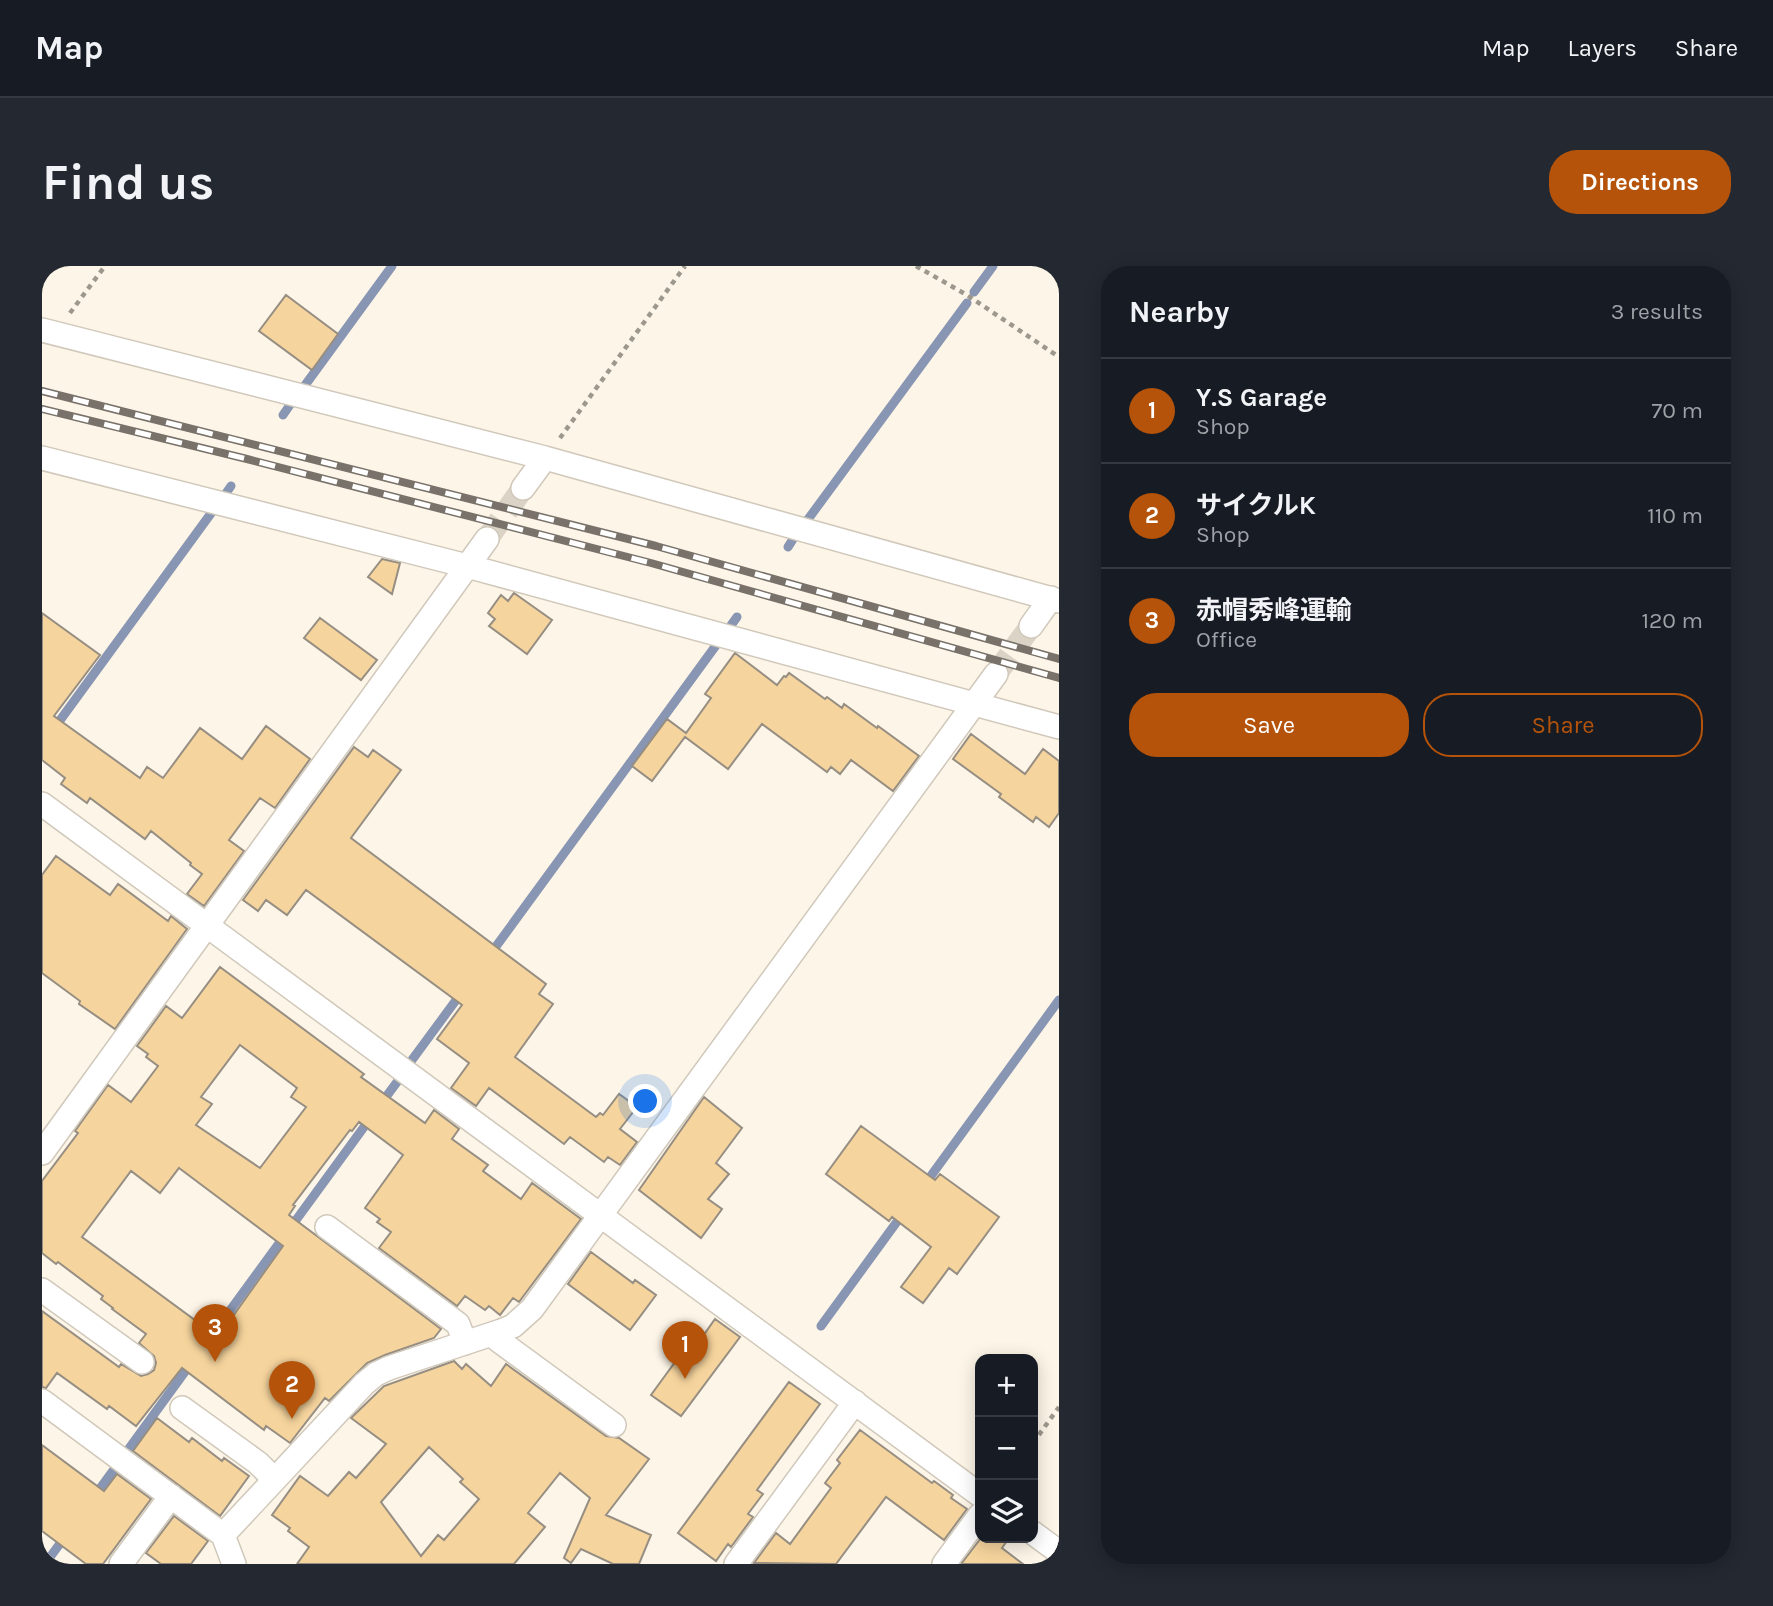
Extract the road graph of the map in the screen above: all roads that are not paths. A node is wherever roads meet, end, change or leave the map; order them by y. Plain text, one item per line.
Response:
1 (46, 339) edge
2 (42, 458) edge
3 (545, 458) junction
4 (523, 488) tunnel mouth
5 (487, 538) tunnel mouth
6 (467, 566) junction
7 (1055, 600) edge
8 (1031, 626) tunnel mouth
9 (996, 674) tunnel mouth
10 (975, 702) junction
11 (1059, 727) edge
12 (42, 804) edge
13 (208, 926) junction
14 (42, 1153) edge
15 (600, 1216) junction
16 (327, 1227) dead end
17 (42, 1290) edge
18 (496, 1333) junction
19 (465, 1343) junction
20 (142, 1363) dead end
21 (42, 1401) edge
22 (855, 1402) junction
23 (182, 1408) dead end
24 (614, 1425) dead end
25 (275, 1479) junction
26 (975, 1490) edge
27 (171, 1496) junction
28 (975, 1522) edge
29 (223, 1535) junction
30 (1038, 1537) edge
31 (1059, 1552) edge
32 (121, 1564) edge
33 (234, 1564) edge
34 (736, 1564) edge
35 (944, 1564) edge

1 - 3 street
2 - 6 street
3 - 4 street
3 - 7 street
5 - 6 street
6 - 10 street
6 - 13 street
7 - 8 street
9 - 10 street
10 - 11 street
10 - 15 street
12 - 13 street
13 - 14 street
13 - 15 street
15 - 18 street
15 - 22 street
16 - 19 street
17 - 20 street
18 - 19 street
18 - 24 street
19 - 25 street
21 - 27 street
22 - 26 street
22 - 34 street
23 - 25 street
25 - 29 street
27 - 29 street
27 - 32 street
28 - 35 street
29 - 33 street
30 - 31 street

